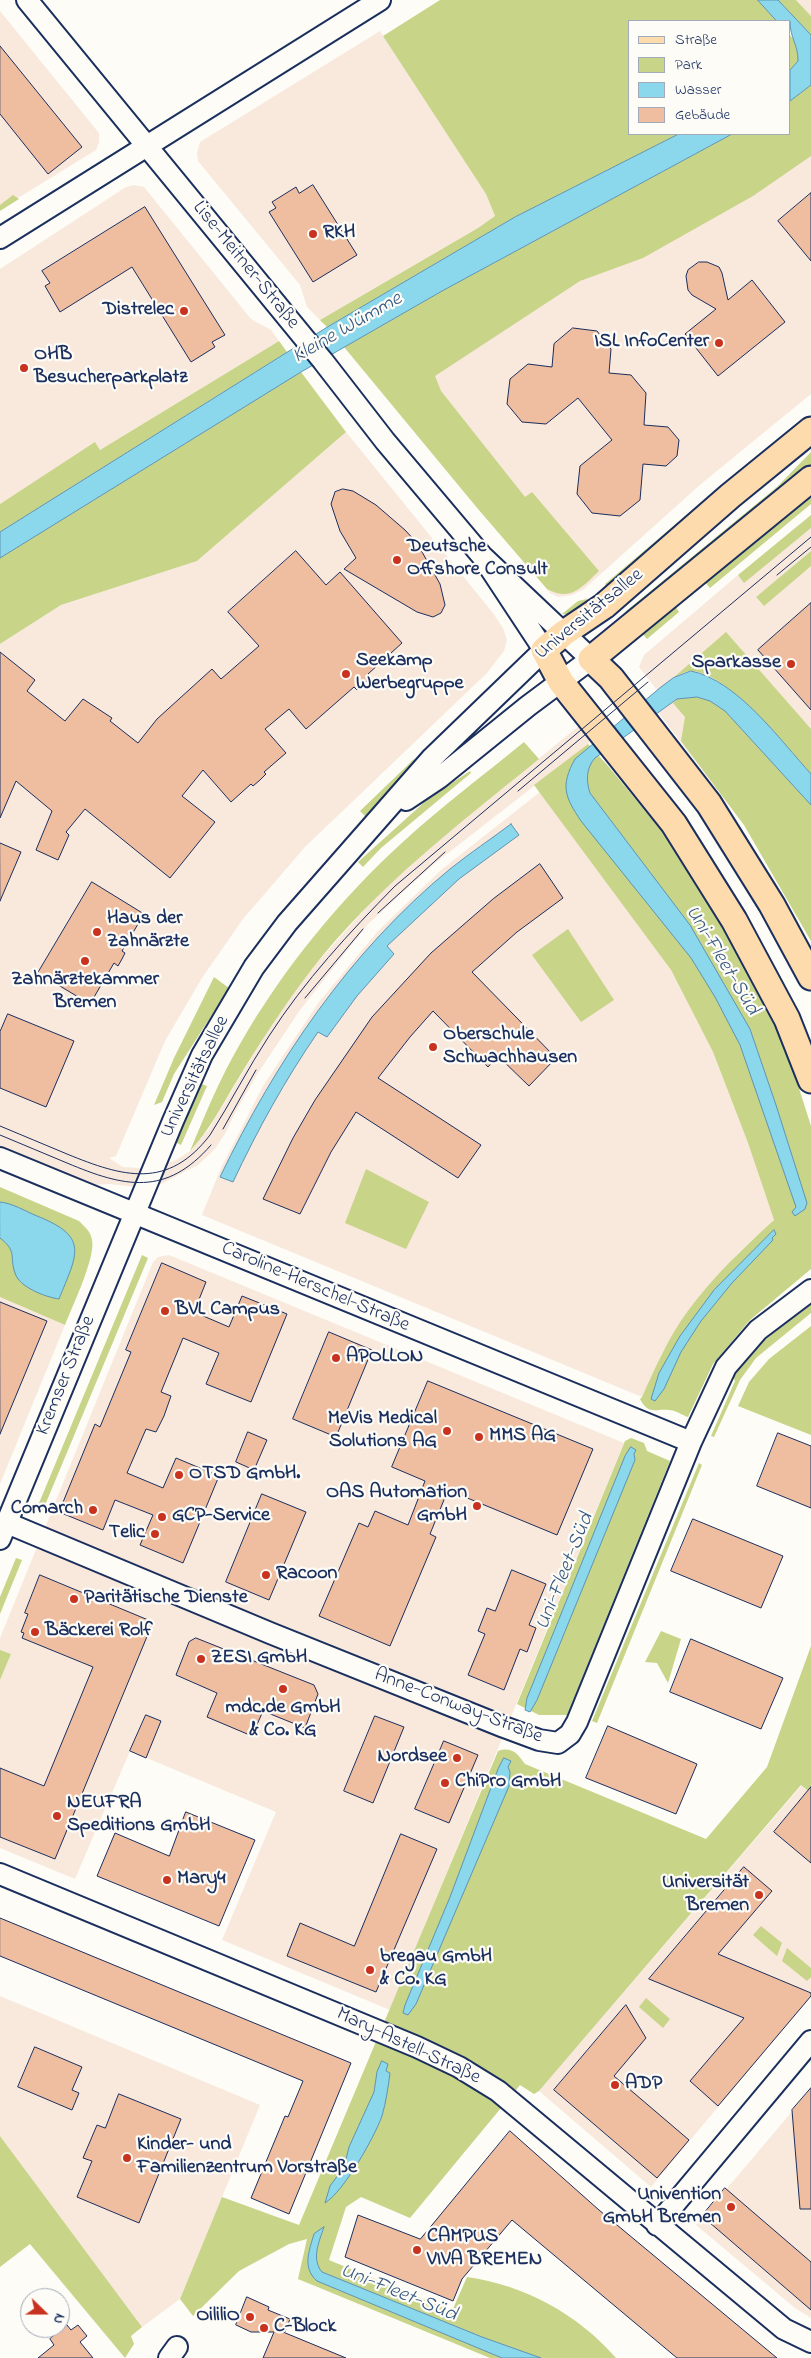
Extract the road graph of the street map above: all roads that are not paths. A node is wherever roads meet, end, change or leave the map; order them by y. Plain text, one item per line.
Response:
1 (27, 0) edge
2 (380, 0) edge
3 (146, 145) junction
4 (0, 238) edge
5 (811, 430) edge
6 (811, 479) edge
7 (482, 556) junction
8 (564, 633) junction
9 (544, 650) junction
10 (591, 660) junction
11 (561, 682) junction
12 (383, 815) junction
13 (811, 977) edge
14 (811, 1080) edge
15 (0, 1158) edge
16 (134, 1212) junction
17 (811, 1290) edge
18 (691, 1442) junction
19 (3, 1531) edge
20 (0, 1874) edge
21 (811, 2040) edge
22 (657, 2225) junction
23 (811, 2342) edge

1 - 3 street, Lise-Meitner-Straße
2 - 3 street
3 - 4 street
3 - 7 street, Lise-Meitner-Straße
5 - 8 main road, Universitätsallee
6 - 10 main road, Universitätsallee
7 - 8 street, Lise-Meitner-Straße
7 - 9 street, Lise-Meitner-Straße
8 - 9 main road, Universitätsallee
8 - 10 street, Lise-Meitner-Straße
9 - 11 main road
9 - 12 street, Universitätsallee
10 - 11 street, Universitätsallee
10 - 13 main road
11 - 12 street, Universitätsallee
11 - 14 main road
12 - 16 street, Universitätsallee
15 - 16 street
16 - 18 street, Caroline-Herschel-Straße
16 - 19 street, Kremser Straße
17 - 18 street, Anne-Conway-Straße
18 - 19 street, Anne-Conway-Straße
20 - 22 street, Mary-Astell-Straße
21 - 22 street
22 - 23 street, Mary-Astell-Straße

